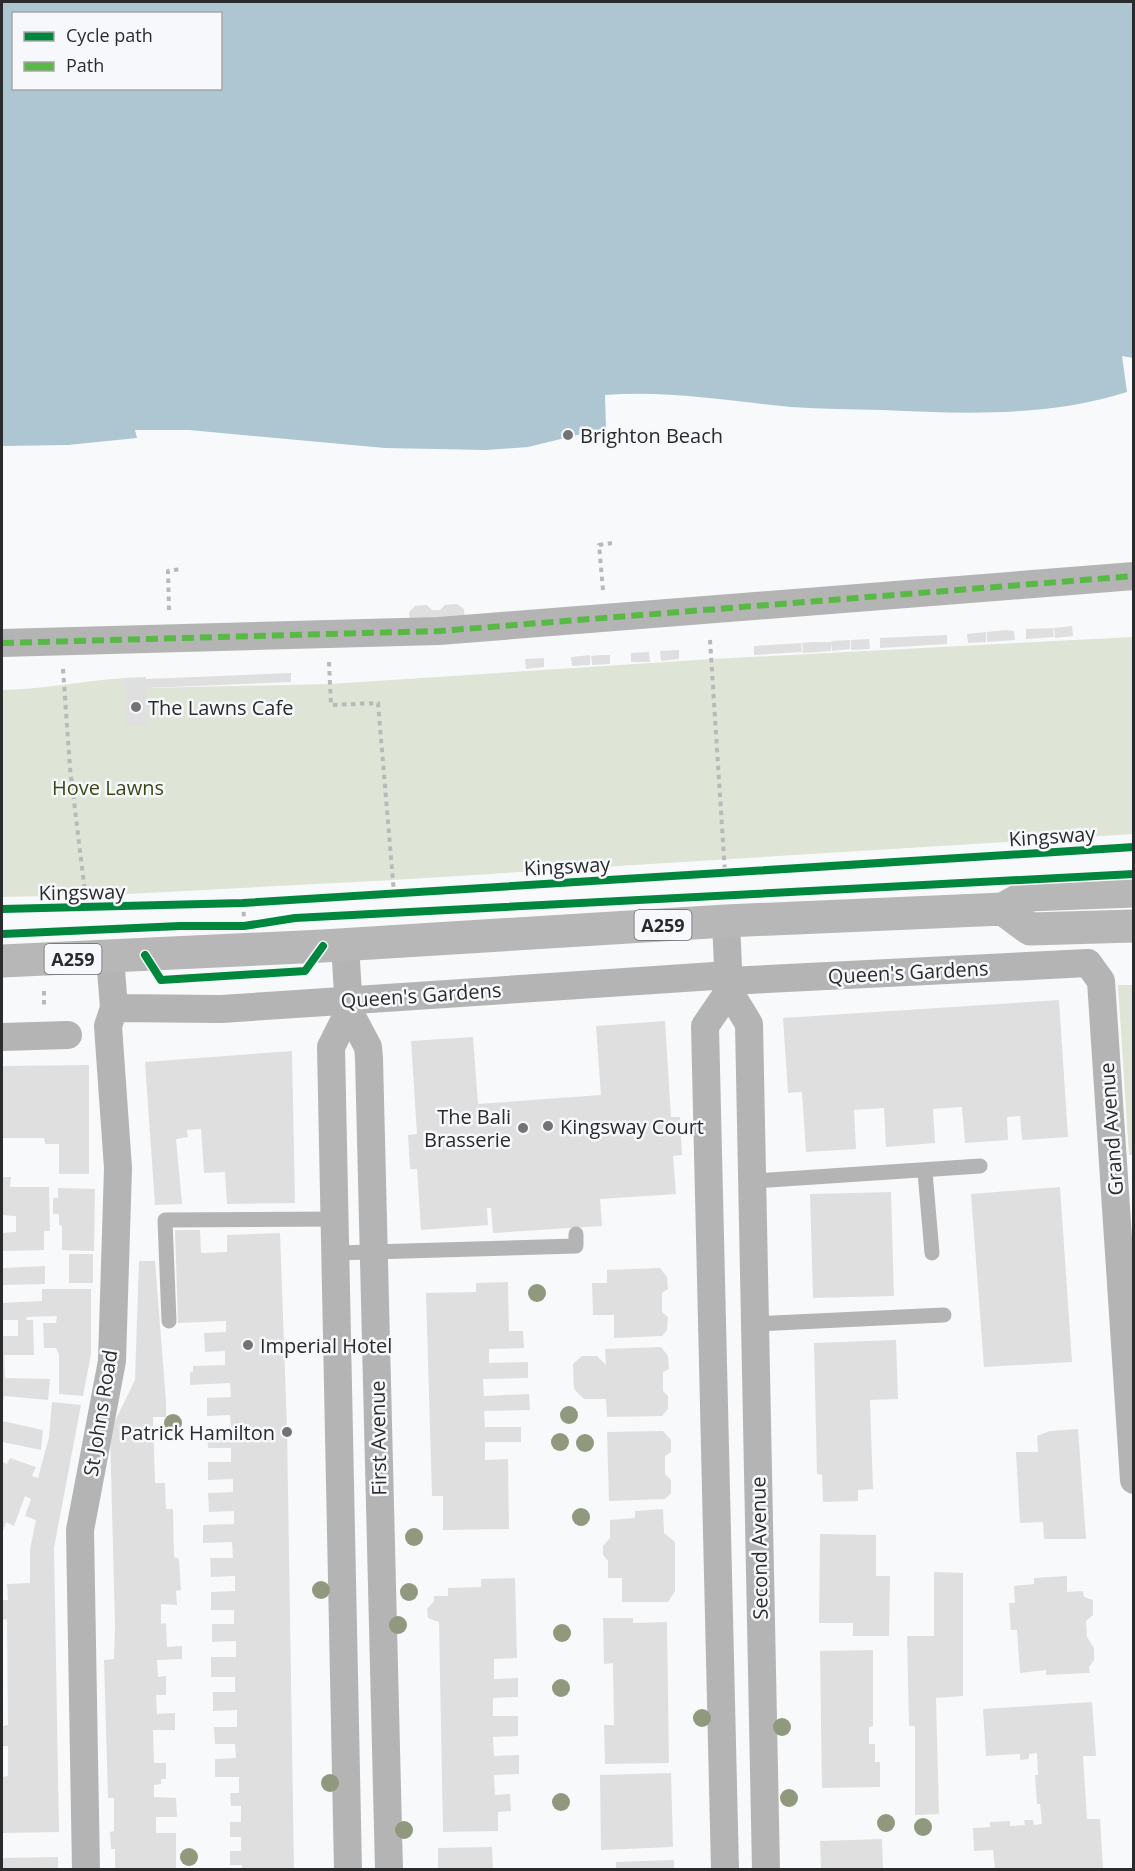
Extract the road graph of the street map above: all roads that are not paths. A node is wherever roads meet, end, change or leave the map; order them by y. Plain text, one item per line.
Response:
1 (1134, 576) edge
2 (2, 643) edge
3 (1134, 891) edge
4 (1002, 909) junction
5 (726, 921) junction
6 (1134, 926) edge
7 (345, 944) junction
8 (110, 957) junction
9 (2, 961) edge
10 (1088, 963) joint
11 (729, 983) junction
12 (349, 1006) junction
13 (114, 1008) junction
14 (68, 1035) dead end
15 (2, 1037) edge
16 (980, 1166) dead end
17 (925, 1172) junction
18 (753, 1181) junction
19 (335, 1219) junction
20 (754, 1226) junction
21 (711, 1228) junction
22 (576, 1234) dead end
23 (373, 1252) junction
24 (336, 1253) junction
25 (932, 1253) dead end
26 (944, 1315) dead end
27 (169, 1322) dead end
28 (754, 1324) junction
29 (1134, 1480) edge
30 (86, 1869) edge
31 (348, 1869) edge
32 (388, 1869) edge
33 (725, 1869) edge
34 (766, 1869) edge

1 - 2 street
3 - 4 main road, A259
4 - 5 main road, A259
4 - 6 main road
5 - 7 main road, A259
5 - 11 street, Second Avenue
7 - 8 main road, A259
7 - 12 street, First Avenue
8 - 9 main road, A259
8 - 13 street, St Johns Road
10 - 11 street, Queen's Gardens
10 - 29 street, Grand Avenue
11 - 12 street, Queen's Gardens
11 - 18 street, Second Avenue
11 - 21 street, Second Avenue
12 - 13 street, Queen's Gardens
12 - 19 street, First Avenue
12 - 23 street, First Avenue
13 - 30 street, St Johns Road
14 - 15 street
16 - 17 lane
17 - 18 lane
17 - 25 lane
18 - 20 street, Second Avenue
19 - 24 street, First Avenue
19 - 27 lane
20 - 21 street
20 - 28 street, Second Avenue
21 - 33 street, Second Avenue
22 - 23 lane
23 - 24 lane
23 - 32 street, First Avenue
24 - 31 street, First Avenue
26 - 28 lane
28 - 34 street, Second Avenue

